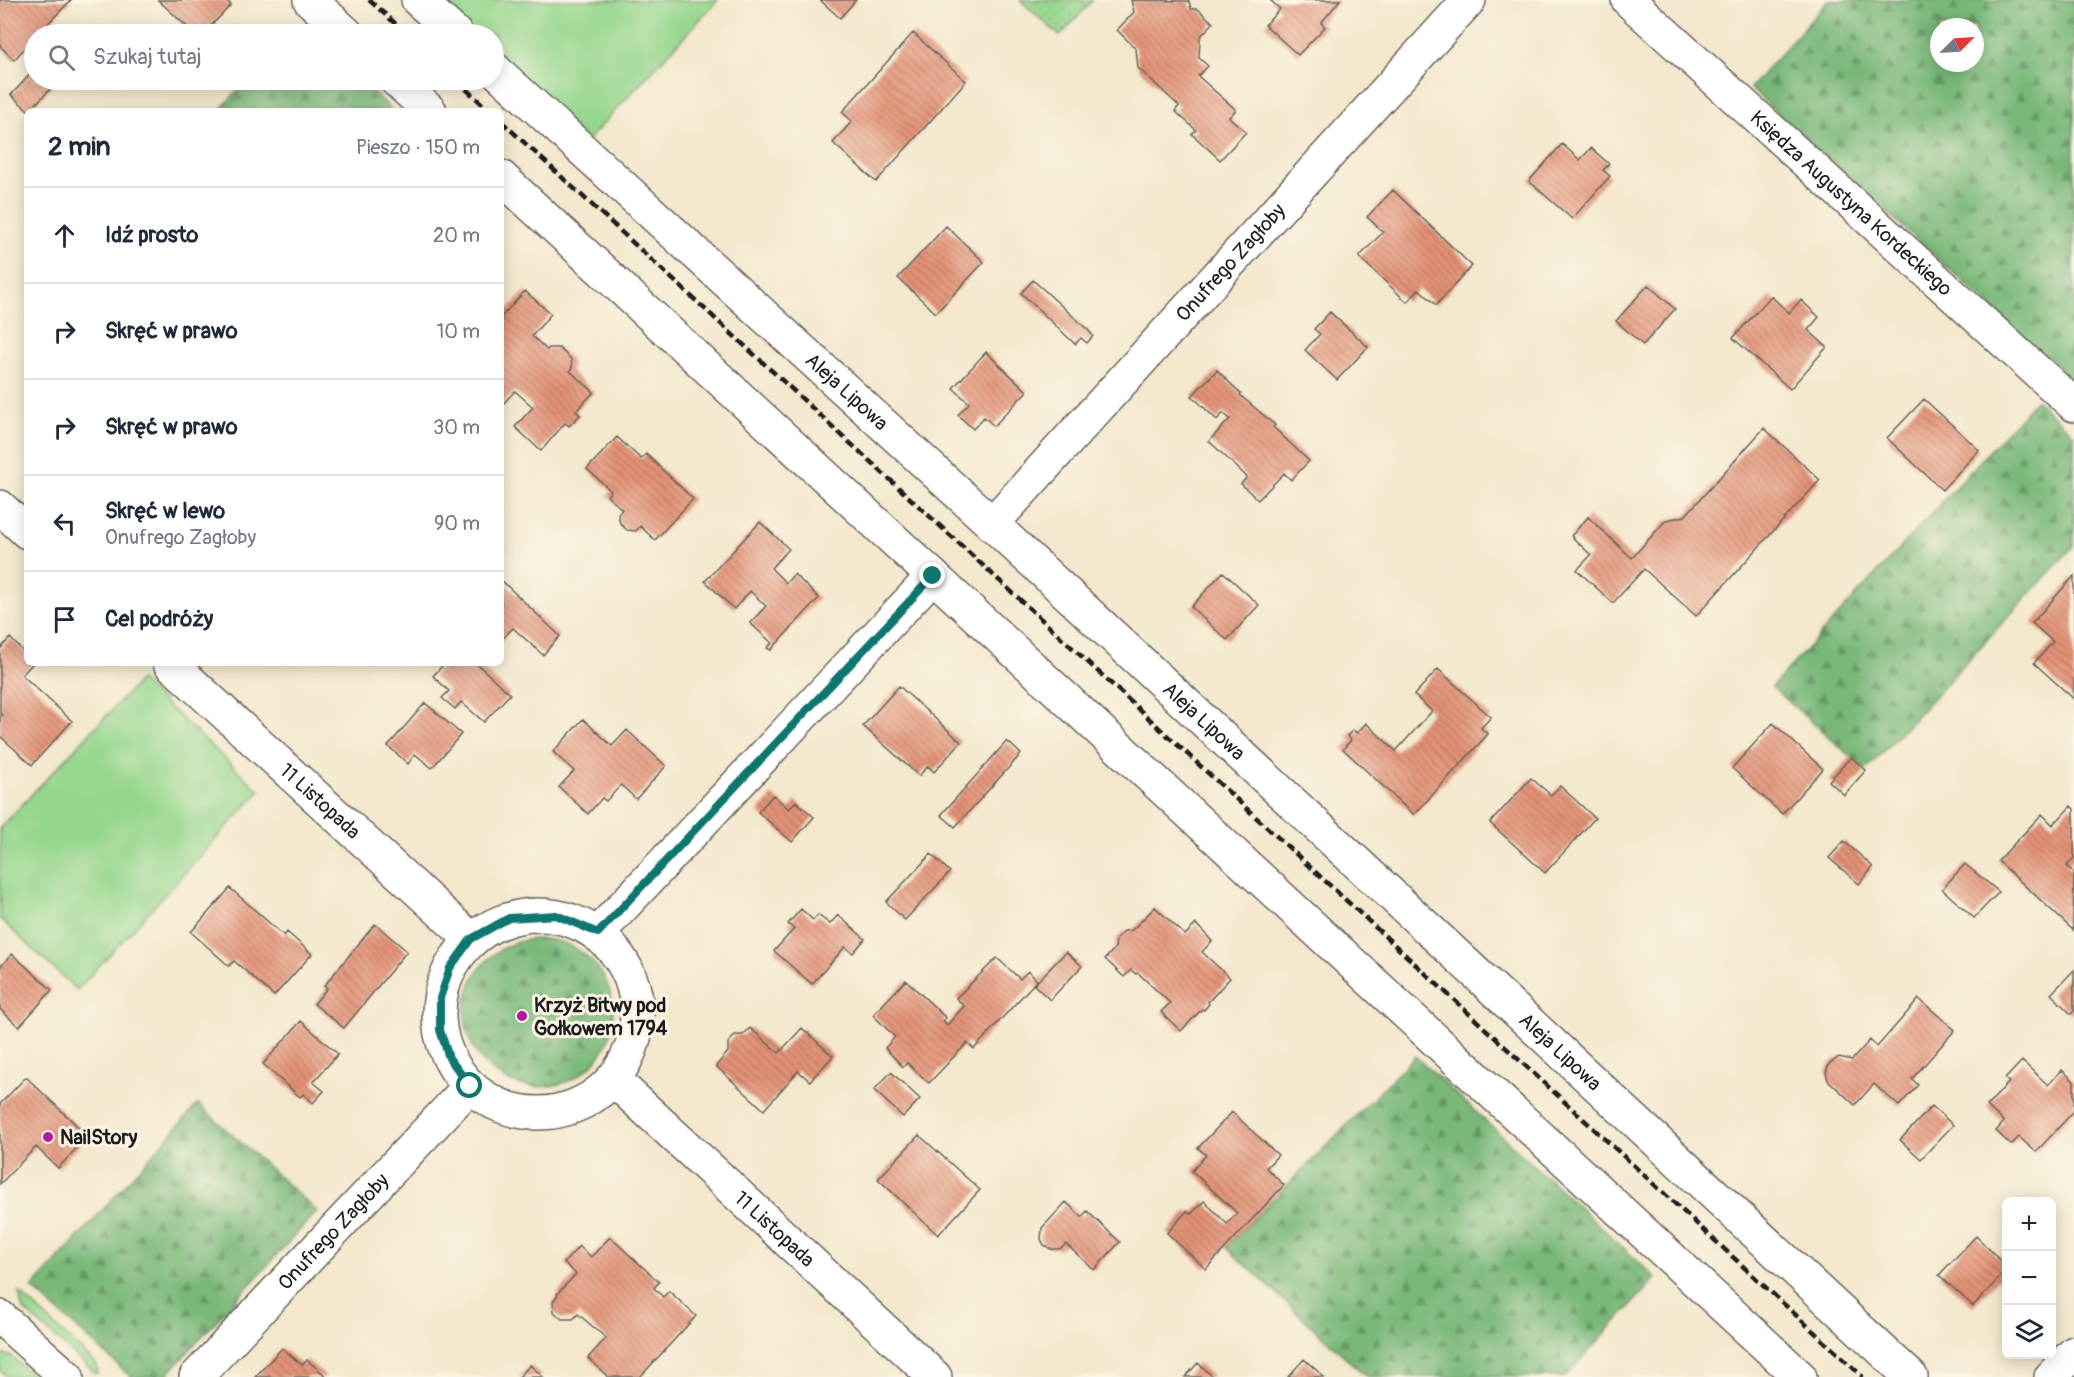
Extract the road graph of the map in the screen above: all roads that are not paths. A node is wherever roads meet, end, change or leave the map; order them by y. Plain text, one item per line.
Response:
1 (310, 0) edge
2 (418, 0) edge
3 (1469, 0) edge
4 (1628, 0) edge
5 (336, 24) edge
6 (445, 24) edge
7 (504, 78) edge
8 (407, 90) edge
9 (427, 108) edge
10 (504, 180) edge
11 (2074, 405) edge
12 (0, 507) edge
13 (992, 524) junction
14 (24, 529) edge
15 (933, 576) junction
16 (173, 666) edge
17 (598, 933) junction
18 (471, 939) junction
19 (614, 1080) junction
20 (470, 1086) junction
21 (0, 1317) edge
22 (2074, 1353) edge
23 (67, 1377) edge
24 (196, 1377) edge
25 (934, 1377) edge
26 (1800, 1377) edge
27 (1911, 1377) edge
28 (2051, 1377) edge

1 - 5 street
2 - 6 street
3 - 13 street, Onufrego Zagłoby
4 - 11 street, Księdza Augustyna Kordeckiego
7 - 13 street, Aleja Lipowa
8 - 9 street
10 - 15 street
12 - 14 street
13 - 27 street, Aleja Lipowa
15 - 17 street
15 - 26 street
16 - 18 street, 11 Listopada
17 - 18 street
17 - 19 street
18 - 20 street
19 - 20 street
19 - 25 street, 11 Listopada
20 - 24 street, Onufrego Zagłoby
21 - 23 street
22 - 28 street

